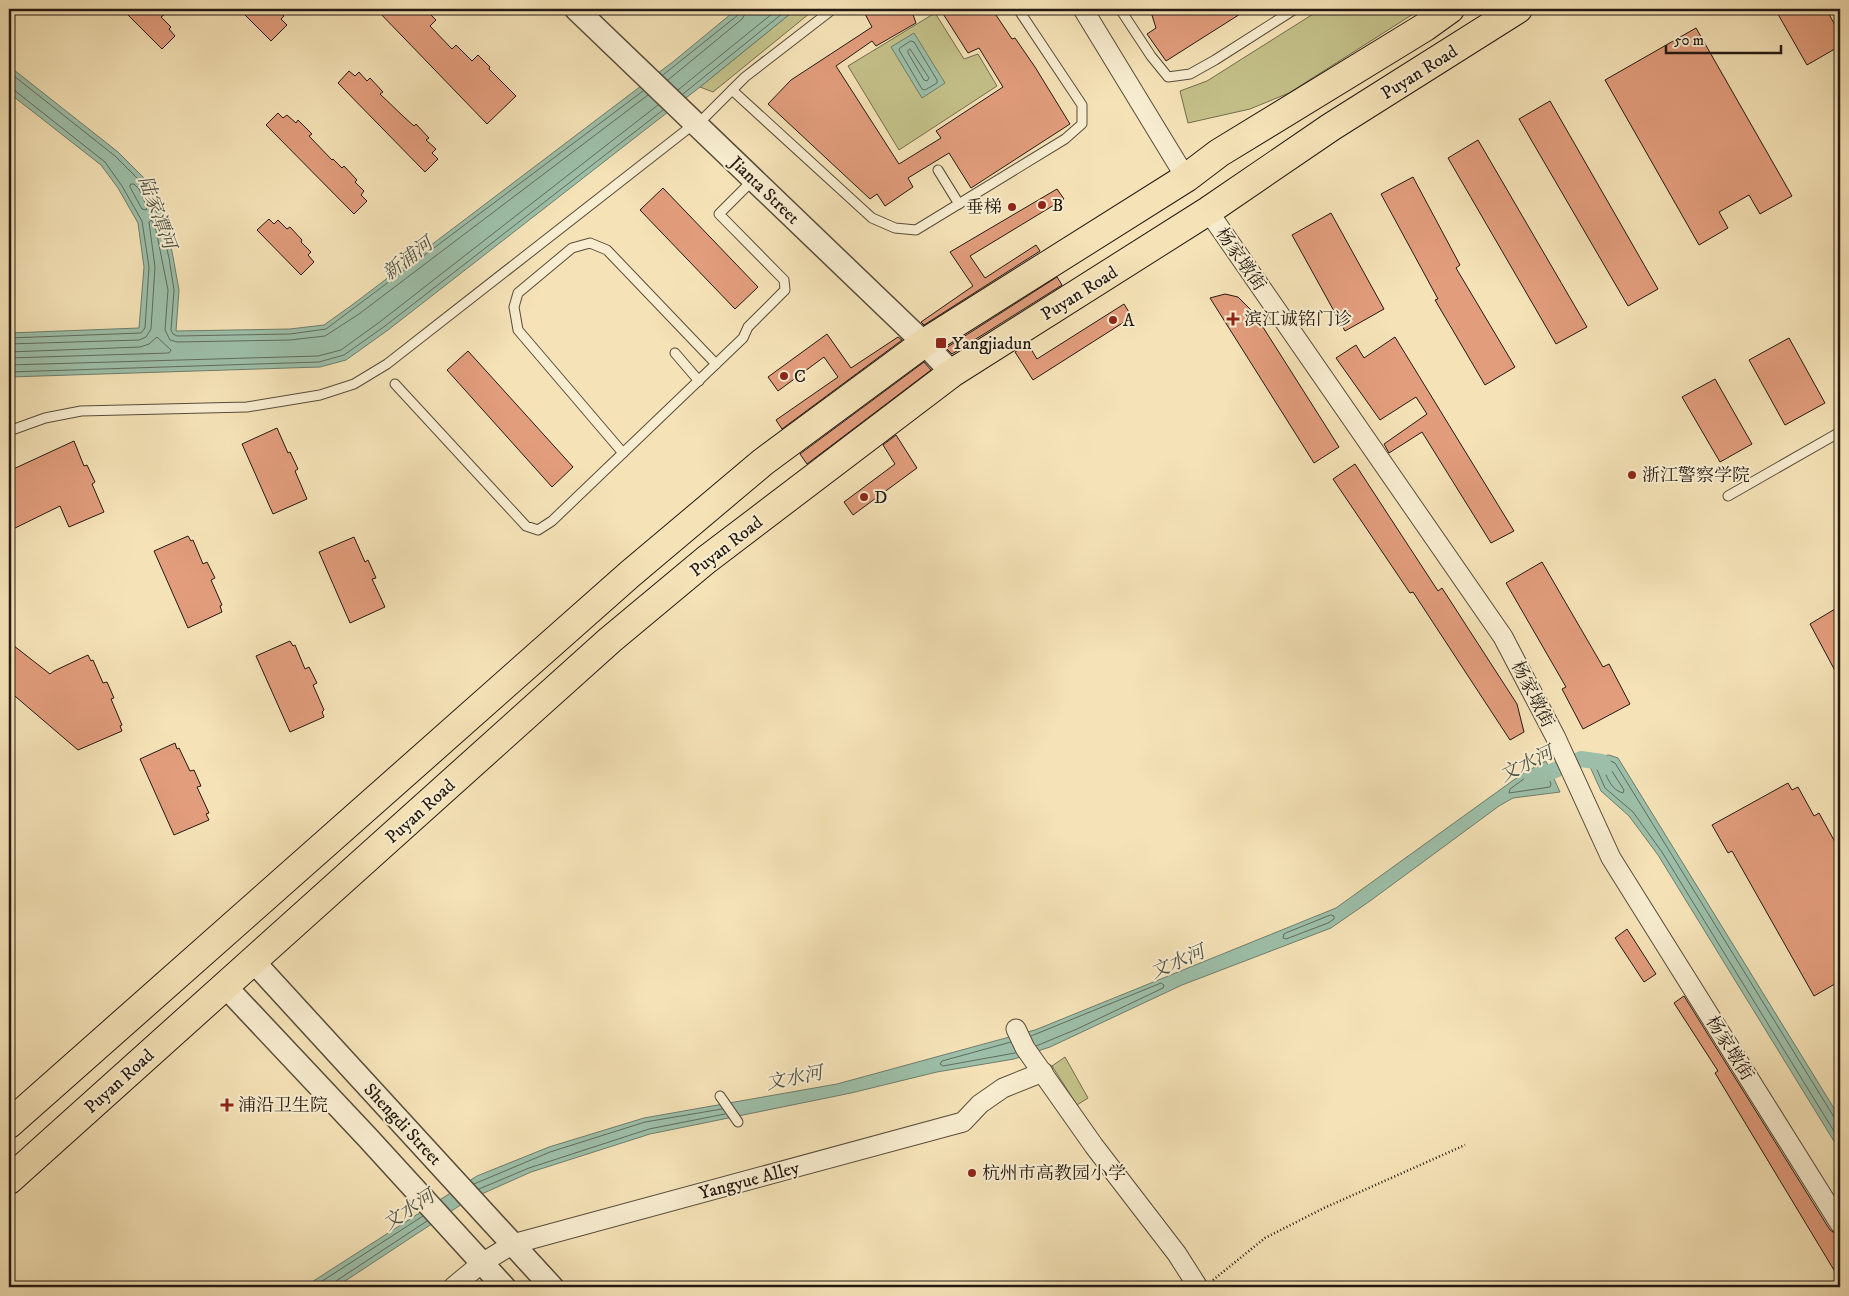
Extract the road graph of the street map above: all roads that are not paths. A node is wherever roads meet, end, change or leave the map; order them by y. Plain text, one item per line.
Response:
1 (576, 9) edge
2 (833, 9) edge
3 (1018, 9) edge
4 (1083, 9) edge
5 (1120, 9) edge
6 (1295, 9) edge
7 (1450, 9) edge
8 (1518, 9) edge
9 (732, 90) junction
10 (691, 119) junction
11 (938, 170) dead end
12 (1186, 178) junction
13 (754, 179) junction
14 (959, 204) junction
15 (1208, 211) junction
16 (924, 342) junction
17 (675, 354) dead end
18 (716, 364) junction
19 (952, 373) junction
20 (699, 381) junction
21 (396, 384) dead end
22 (9, 432) edge
23 (1840, 432) edge
24 (623, 453) junction
25 (1728, 496) dead end
26 (253, 961) junction
27 (224, 986) junction
28 (1016, 1030) dead end
29 (1038, 1065) junction
30 (720, 1096) dead end
31 (738, 1122) dead end
32 (9, 1124) edge
33 (9, 1180) edge
34 (1840, 1224) edge
35 (513, 1244) junction
36 (482, 1264) junction
37 (1205, 1284) edge
38 (453, 1287) edge
39 (504, 1287) edge
40 (552, 1287) edge

1 - 10 street, Jianta Street
2 - 9 lane
3 - 14 lane
4 - 12 street
5 - 6 lane
7 - 12 main road, Puyan Road
8 - 15 main road, Puyan Road
9 - 10 lane
9 - 14 lane
10 - 13 street, Jianta Street
10 - 22 lane
11 - 14 lane
12 - 16 main road, Puyan Road
13 - 16 street, Jianta Street
13 - 18 lane
15 - 19 main road, Puyan Road
15 - 34 street, 杨家墩街
16 - 19 street, Jianta Street
16 - 32 main road, Puyan Road
17 - 20 lane
18 - 20 lane
18 - 24 lane
19 - 26 main road, Puyan Road
20 - 24 lane
21 - 24 lane
23 - 25 lane
26 - 27 main road, Puyan Road
26 - 35 street, Shengdi Street
27 - 33 main road, Puyan Road
27 - 36 street, Shengdi Street
28 - 29 street
29 - 35 street, Yangyue Alley
29 - 37 street
30 - 31 lane
35 - 36 street, Yangyue Alley
35 - 40 street, Shengdi Street
36 - 38 street, Yangyue Alley
36 - 39 street, Shengdi Street

